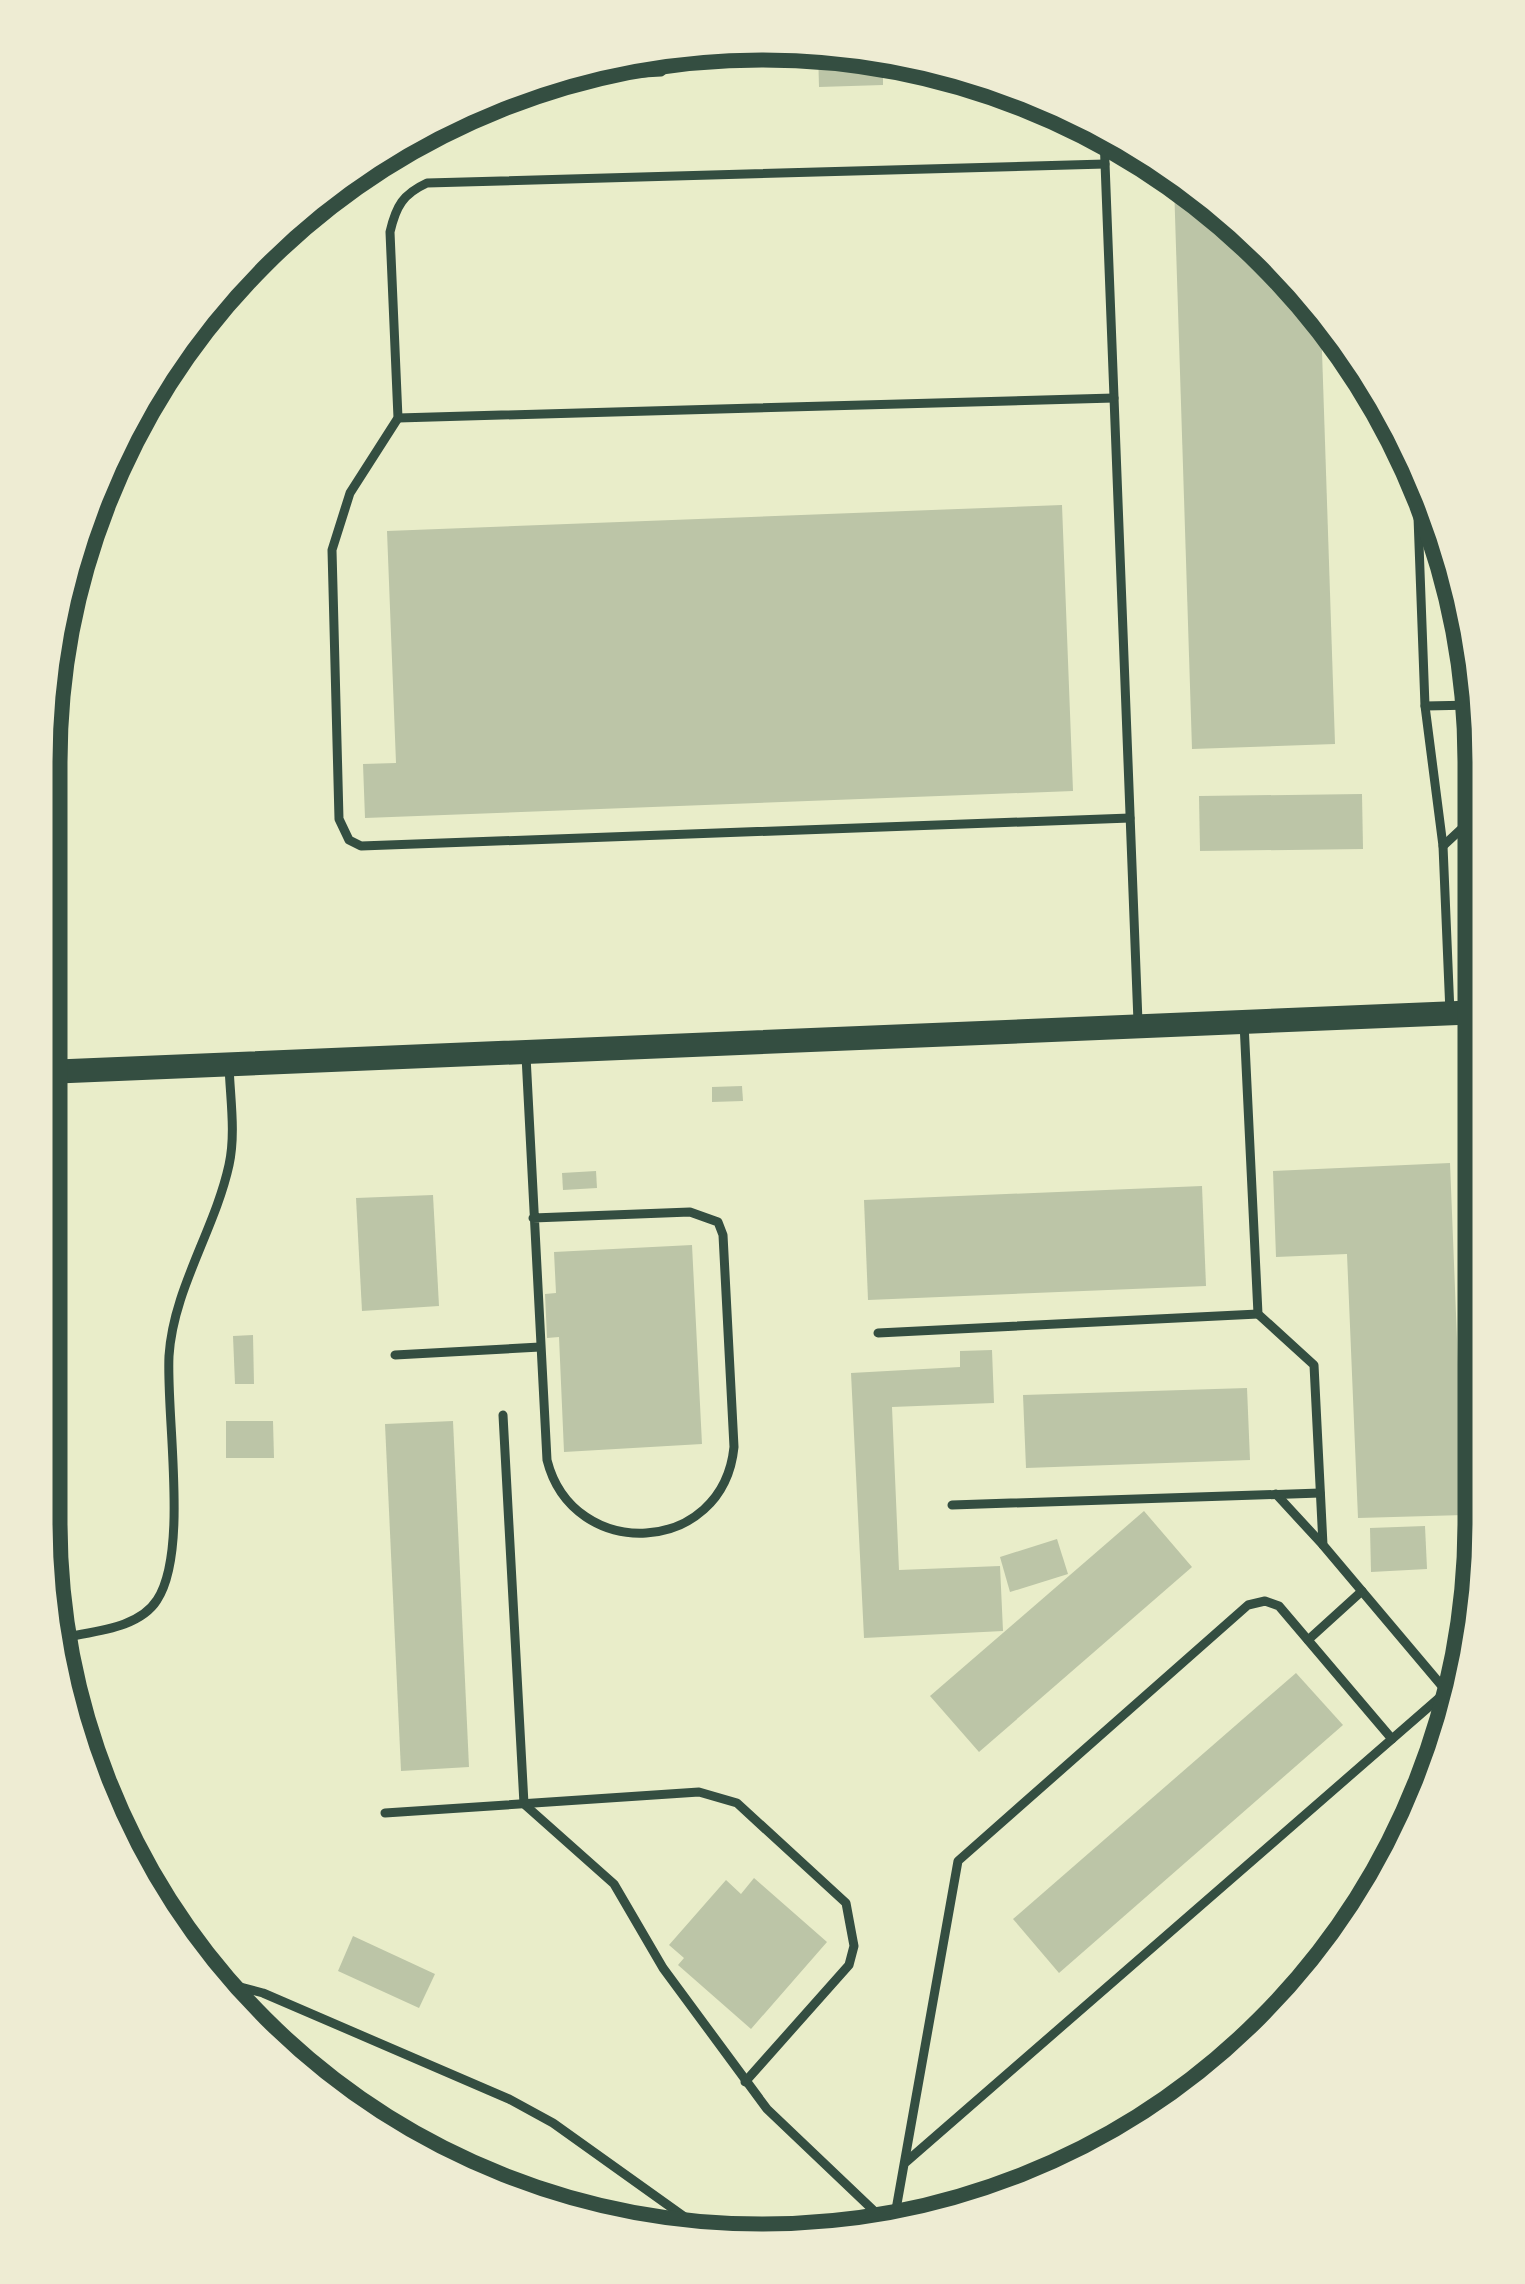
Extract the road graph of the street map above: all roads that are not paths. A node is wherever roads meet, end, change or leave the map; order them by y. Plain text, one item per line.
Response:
1 (668, 66) edge
2 (620, 74) edge
3 (1104, 149) edge
4 (1105, 164) junction
5 (1114, 398) junction
6 (398, 418) junction
7 (1418, 509) edge
8 (1462, 705) edge
9 (1424, 706) junction
10 (1130, 818) junction
11 (1465, 826) edge
12 (1443, 846) junction
13 (1450, 1013) junction
14 (1465, 1013) edge
15 (1244, 1023) junction
16 (1138, 1028) junction
17 (526, 1051) junction
18 (230, 1065) junction
19 (60, 1071) edge
20 (533, 1218) junction
21 (1258, 1314) junction
22 (878, 1333) dead end
23 (540, 1347) junction
24 (395, 1355) dead end
25 (503, 1415) dead end
26 (1320, 1493) junction
27 (1276, 1494) junction
28 (952, 1505) dead end
29 (1323, 1545) junction
30 (1362, 1591) junction
31 (70, 1636) edge
32 (1308, 1640) junction
33 (1444, 1689) edge
34 (1443, 1696) edge
35 (1393, 1739) junction
36 (524, 1804) junction
37 (385, 1813) dead end
38 (234, 1985) edge
39 (745, 2082) junction
40 (906, 2162) junction
41 (897, 2212) edge
42 (877, 2215) edge
43 (688, 2219) edge

1 - 2 lane
3 - 4 lane
4 - 5 lane
4 - 6 lane
5 - 6 lane
5 - 10 lane
6 - 10 lane
7 - 9 lane
8 - 9 lane
9 - 12 lane
10 - 16 lane
11 - 12 lane
12 - 13 lane
13 - 14 main road
13 - 15 main road
15 - 16 main road
15 - 21 lane
16 - 17 main road
17 - 18 main road
17 - 20 lane
18 - 19 main road
18 - 31 lane
20 - 23 lane
20 - 23 lane
21 - 22 lane
21 - 26 lane
23 - 24 lane
25 - 36 lane
26 - 27 lane
26 - 29 lane
27 - 28 lane
27 - 29 lane
29 - 30 lane
30 - 32 lane
30 - 33 lane
32 - 35 lane
32 - 40 lane
34 - 35 lane
35 - 40 lane
36 - 37 lane
36 - 39 lane
36 - 39 lane
38 - 43 lane
39 - 42 lane
40 - 41 lane

